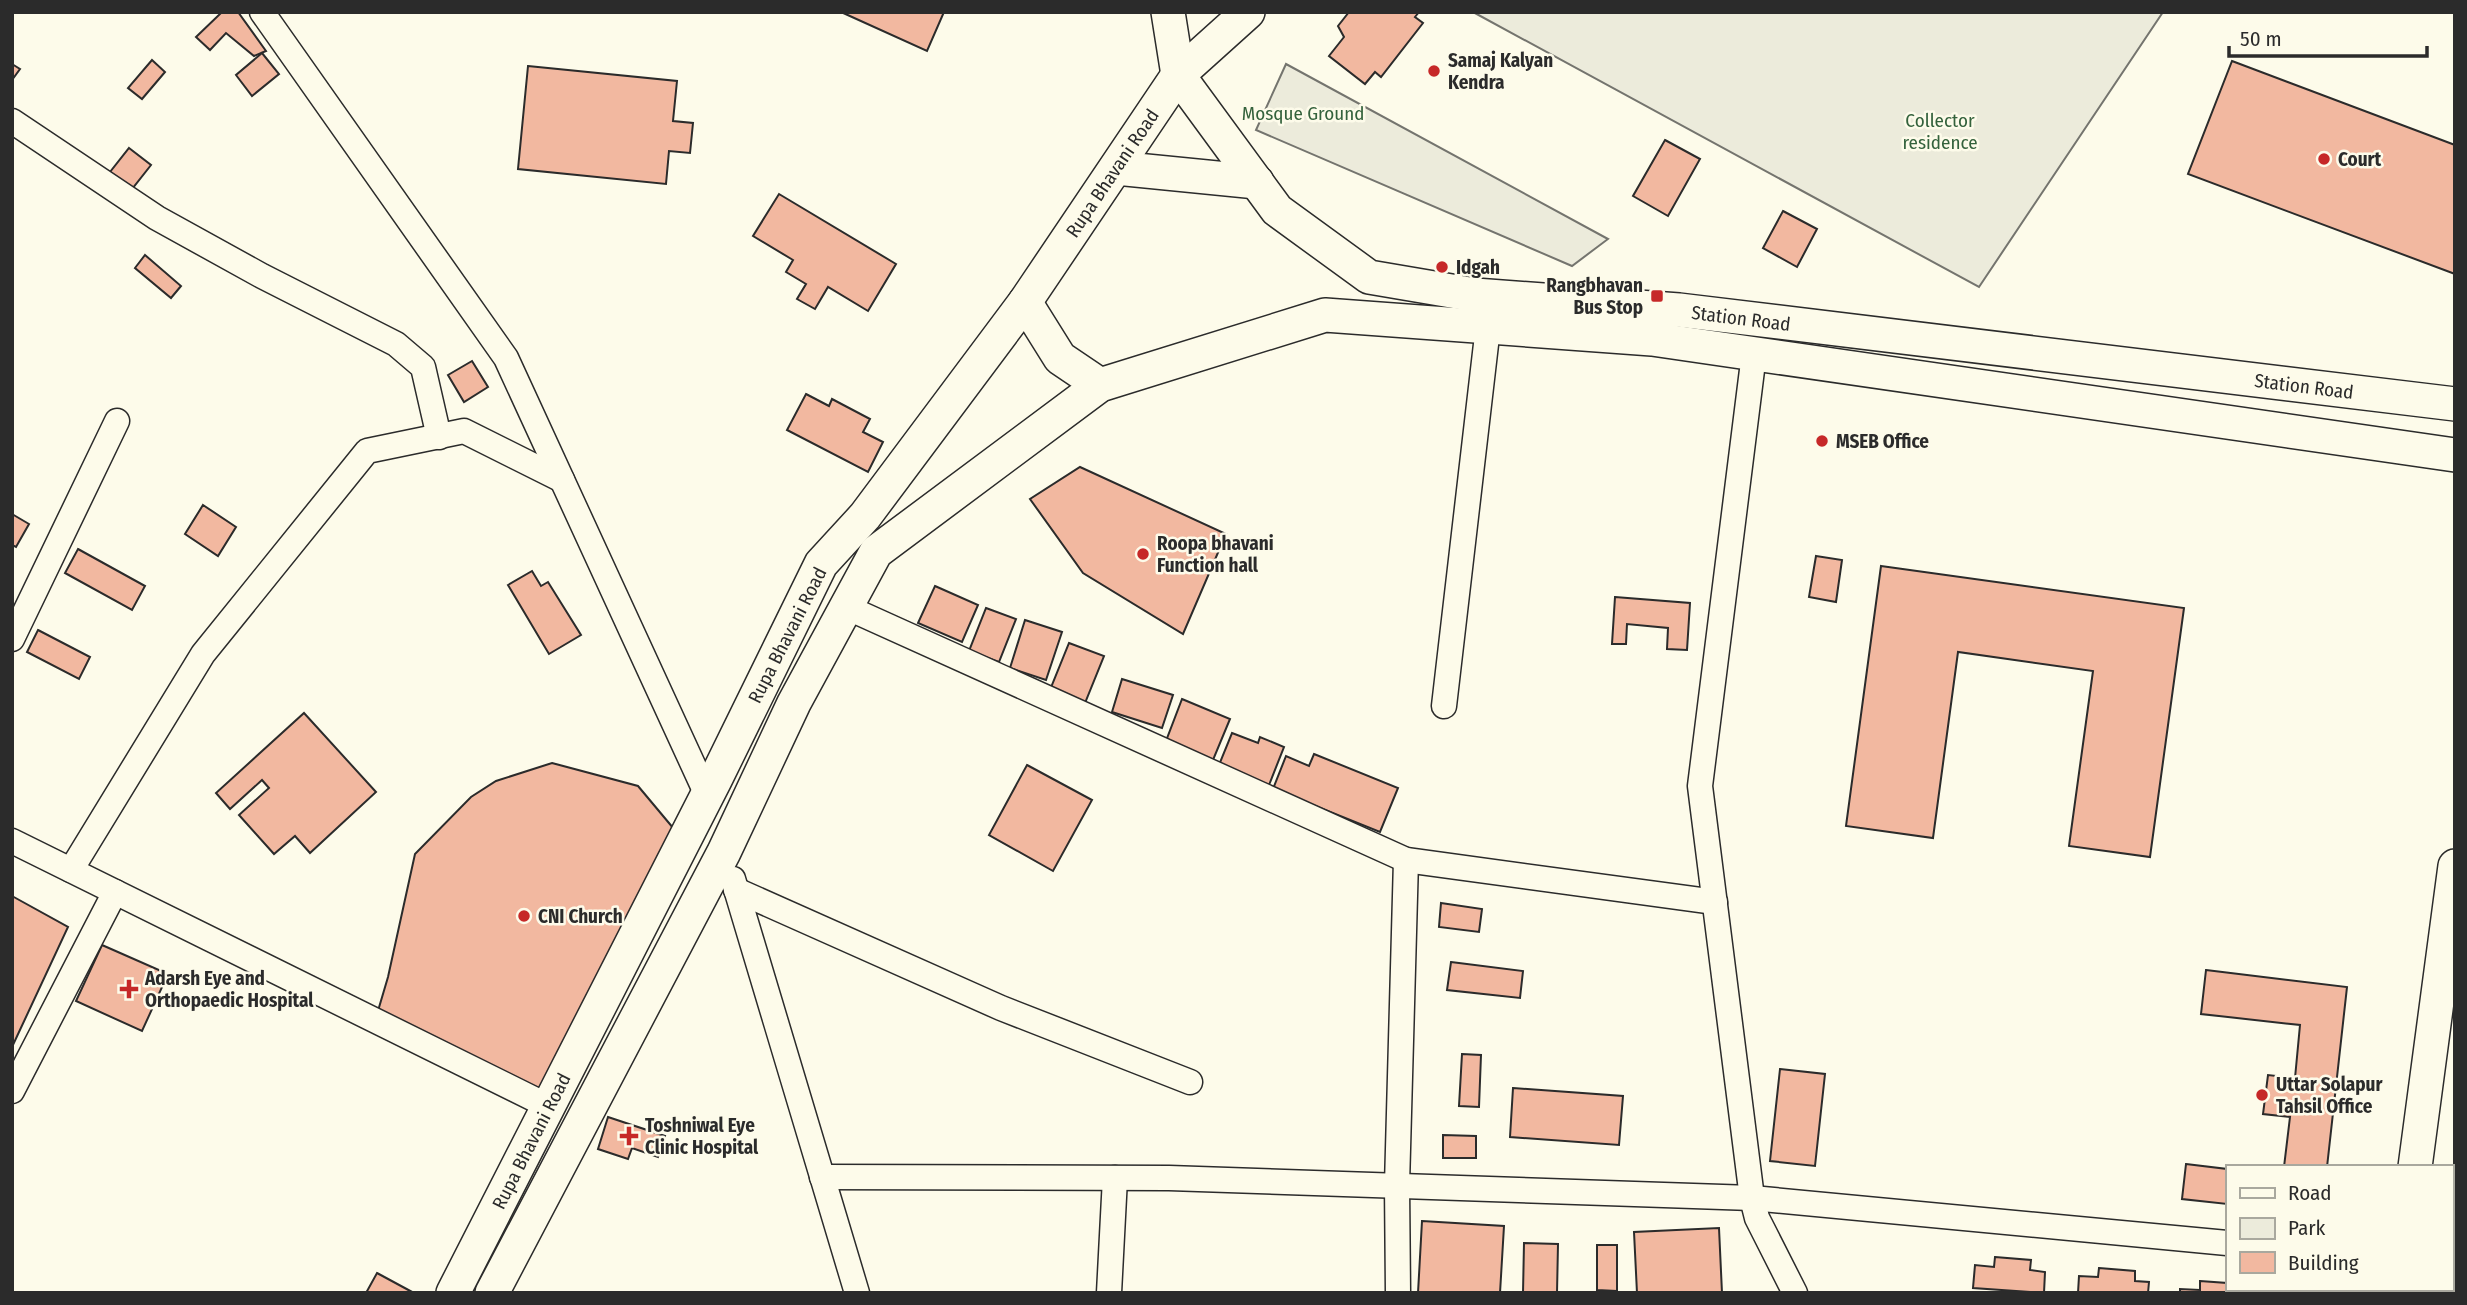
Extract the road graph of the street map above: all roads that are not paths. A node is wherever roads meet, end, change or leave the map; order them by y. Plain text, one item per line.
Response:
1 (262, 12) edge
2 (1168, 12) edge
3 (1248, 12) edge
4 (1178, 75) junction
5 (12, 121) edge
6 (1116, 168) junction
7 (1257, 182) junction
8 (1025, 302) junction
9 (1488, 327) junction
10 (1754, 354) junction
11 (1100, 385) junction
12 (2455, 404) edge
13 (117, 421) dead end
14 (439, 437) junction
15 (2455, 455) edge
16 (562, 480) junction
17 (846, 607) junction
18 (12, 639) edge
19 (1444, 706) dead end
20 (707, 795) junction
21 (12, 841) edge
22 (724, 852) junction
23 (1406, 860) junction
24 (2455, 866) edge
25 (71, 870) junction
26 (736, 890) junction
27 (115, 892) junction
28 (1715, 902) junction
29 (2447, 978) edge
30 (1191, 1082) dead end
31 (12, 1091) edge
32 (548, 1106) junction
33 (2415, 1165) edge
34 (822, 1177) junction
35 (1115, 1178) junction
36 (1397, 1185) junction
37 (1752, 1198) junction
38 (2226, 1243) edge
39 (453, 1293) edge
40 (492, 1293) edge
41 (857, 1293) edge
42 (1110, 1293) edge
43 (1398, 1293) edge
44 (1795, 1293) edge

1 - 16 street
2 - 4 main road, Station Road
3 - 4 main road, Rupa Bhavani Road
4 - 6 main road, Rupa Bhavani Road
4 - 7 main road, Station Road
5 - 14 street
6 - 7 main road
6 - 8 main road, Rupa Bhavani Road
7 - 12 main road, Station Road
8 - 11 main road
8 - 20 main road, Rupa Bhavani Road
9 - 10 main road
9 - 11 main road
9 - 19 street
10 - 15 main road
10 - 28 street
11 - 17 main road
13 - 18 street
14 - 16 street
14 - 25 street
16 - 20 street
17 - 22 main road
17 - 23 street
20 - 32 main road, Rupa Bhavani Road
21 - 25 street
22 - 26 street
22 - 40 main road
23 - 28 street
23 - 36 street
24 - 29 main road
25 - 27 street
26 - 30 street
26 - 34 street
27 - 31 street
27 - 32 street
28 - 37 street
29 - 33 main road
32 - 39 main road, Rupa Bhavani Road
34 - 35 street
34 - 41 street
35 - 36 street
35 - 42 street
36 - 37 street
36 - 43 street
37 - 38 street
37 - 44 street

